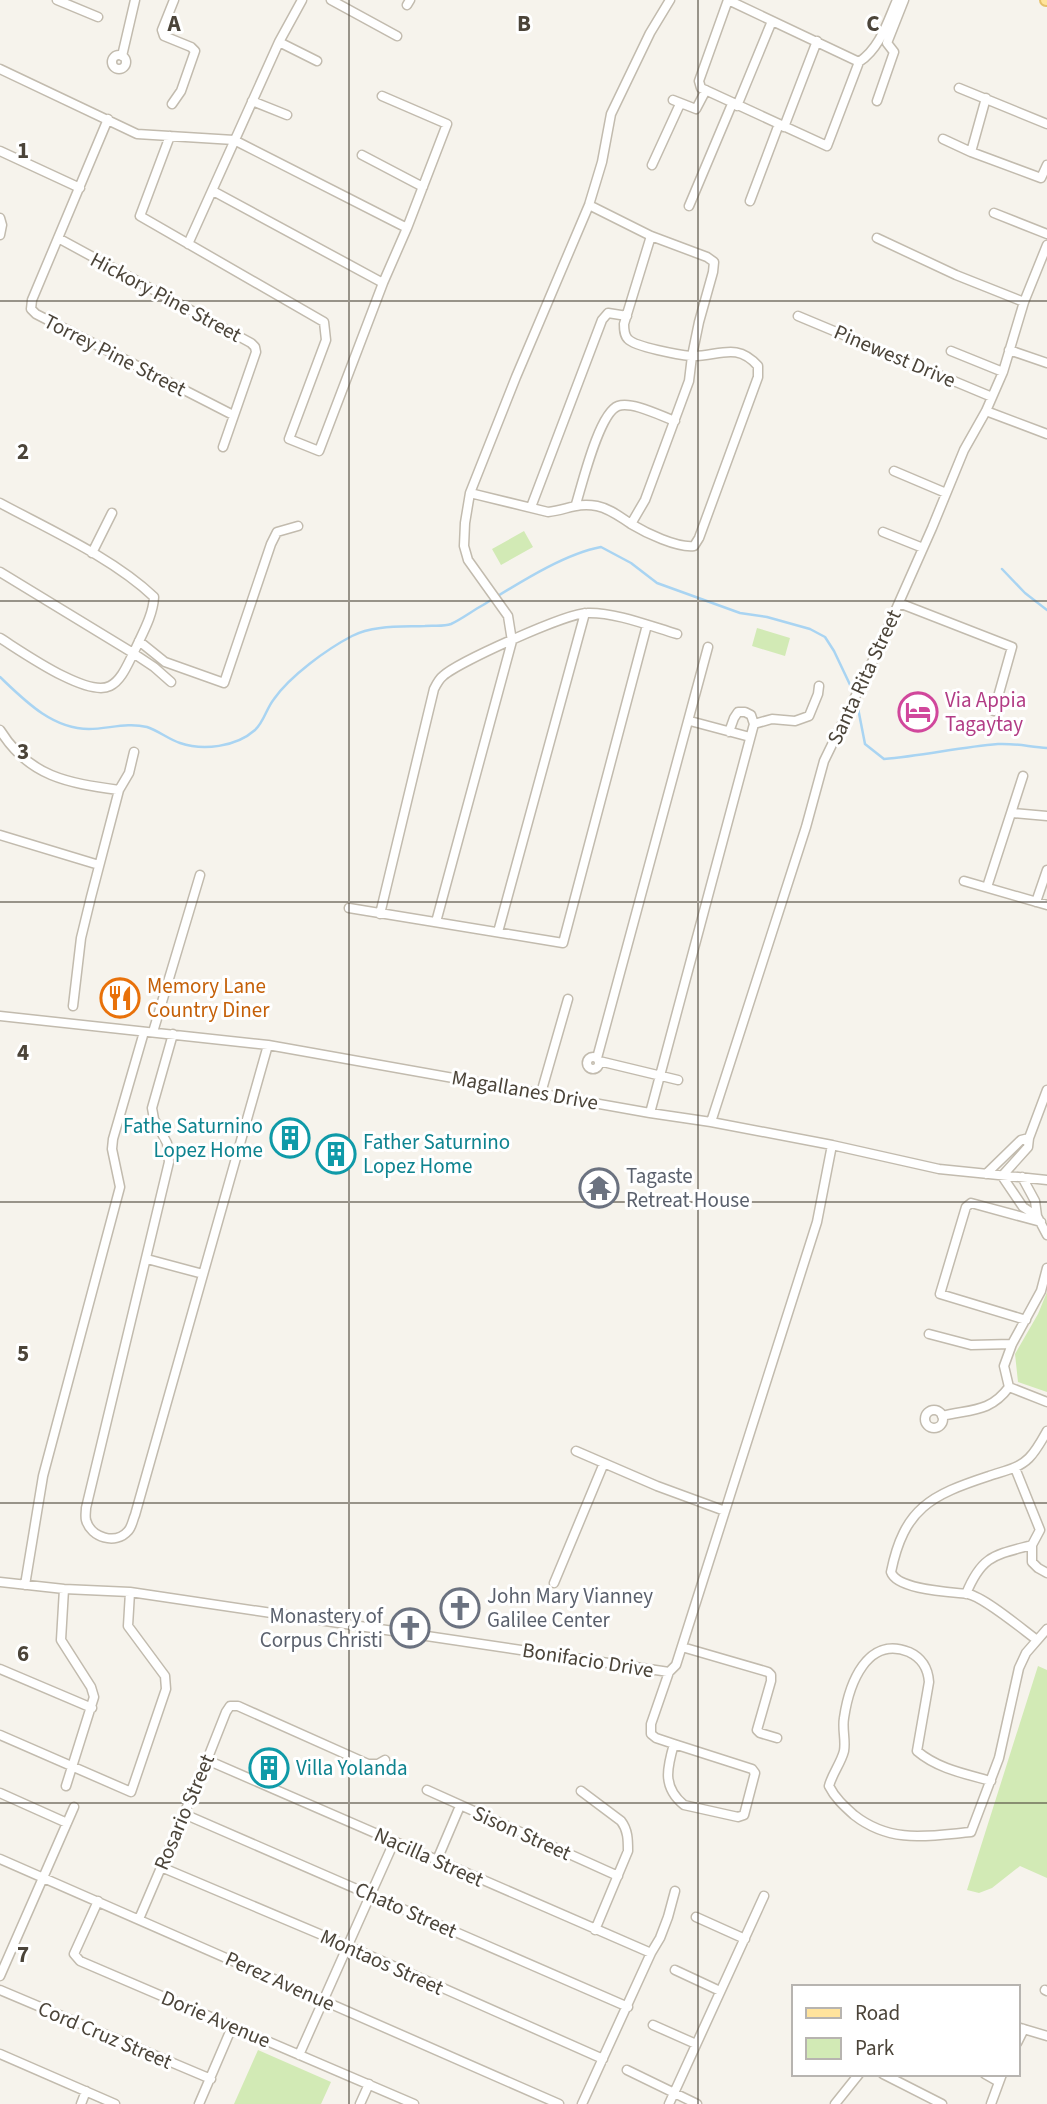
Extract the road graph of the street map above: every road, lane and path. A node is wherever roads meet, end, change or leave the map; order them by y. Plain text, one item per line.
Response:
1 (57, 0) edge
2 (135, 0) edge
3 (174, 0) edge
4 (302, 0) edge
5 (331, 0) edge
6 (670, 0) edge
7 (728, 0) edge
8 (897, 0) edge
9 (904, 0) edge
10 (98, 17) dead end
11 (772, 21) junction
12 (397, 36) dead end
13 (817, 41) junction
14 (279, 42) junction
15 (122, 56) dead end
16 (317, 61) dead end
17 (859, 62) junction
18 (0, 69) edge
19 (959, 88) dead end
20 (706, 90) junction
21 (382, 96) dead end
22 (986, 98) junction
23 (252, 101) junction
24 (877, 102) dead end
25 (172, 104) dead end
26 (734, 105) junction
27 (288, 115) dead end
28 (108, 119) junction
29 (1047, 124) edge
30 (781, 126) junction
31 (170, 136) junction
32 (943, 139) dead end
33 (234, 140) junction
34 (0, 151) edge
35 (971, 152) junction
36 (362, 155) dead end
37 (652, 165) dead end
38 (1047, 165) edge
39 (423, 187) junction
40 (80, 188) junction
41 (213, 191) junction
42 (750, 201) dead end
43 (589, 205) junction
44 (689, 206) dead end
45 (994, 213) dead end
46 (0, 218) edge
47 (407, 228) junction
48 (0, 234) edge
49 (1047, 234) edge
50 (651, 236) junction
51 (58, 239) junction
52 (877, 239) dead end
53 (188, 244) junction
54 (1047, 244) edge
55 (383, 283) junction
56 (1024, 302) junction
57 (627, 316) junction
58 (798, 316) dead end
59 (1009, 349) junction
60 (951, 351) dead end
61 (692, 356) junction
62 (1047, 363) edge
63 (1003, 372) junction
64 (992, 397) junction
65 (986, 411) junction
66 (233, 415) junction
67 (675, 421) junction
68 (1047, 434) edge
69 (223, 447) dead end
70 (894, 471) dead end
71 (470, 493) junction
72 (946, 493) junction
73 (0, 503) edge
74 (576, 504) junction
75 (531, 507) junction
76 (112, 513) dead end
77 (631, 524) junction
78 (298, 526) dead end
79 (883, 532) dead end
80 (923, 548) junction
81 (92, 553) junction
82 (0, 572) edge
83 (899, 603) junction
84 (585, 612) junction
85 (647, 625) junction
86 (677, 634) dead end
87 (0, 638) edge
88 (512, 640) junction
89 (139, 641) junction
90 (708, 647) dead end
91 (133, 653) junction
92 (171, 682) dead end
93 (819, 686) dead end
94 (994, 711) dead end
95 (690, 721) junction
96 (754, 724) junction
97 (729, 732) junction
98 (1, 734) edge
99 (750, 737) junction
100 (134, 752) dead end
101 (1023, 776) dead end
102 (119, 790) junction
103 (1012, 813) junction
104 (1047, 816) edge
105 (0, 835) edge
106 (99, 866) junction
107 (1047, 870) edge
108 (200, 875) dead end
109 (964, 881) dead end
110 (987, 887) junction
111 (1036, 902) junction
112 (1047, 905) edge
113 (349, 908) dead end
114 (380, 914) junction
115 (436, 922) junction
116 (498, 932) junction
117 (568, 999) dead end
118 (0, 1016) edge
119 (71, 1025) junction
120 (144, 1032) junction
121 (153, 1032) junction
122 (173, 1034) junction
123 (268, 1045) junction
124 (659, 1075) junction
125 (678, 1080) dead end
126 (1047, 1090) edge
127 (541, 1093) junction
128 (650, 1113) junction
129 (1037, 1121) junction
130 (711, 1122) junction
131 (1047, 1123) edge
132 (1029, 1138) junction
133 (832, 1145) junction
134 (986, 1174) junction
135 (1002, 1176) junction
136 (1022, 1177) junction
137 (1047, 1180) edge
138 (1039, 1219) junction
139 (1047, 1235) edge
140 (146, 1259) junction
141 (1047, 1268) edge
142 (203, 1274) junction
143 (1026, 1320) junction
144 (929, 1334) dead end
145 (1012, 1344) junction
146 (1009, 1387) junction
147 (1047, 1402) edge
148 (942, 1416) dead end
149 (1047, 1431) edge
150 (576, 1451) dead end
151 (604, 1463) junction
152 (1015, 1468) junction
153 (726, 1511) junction
154 (1032, 1545) junction
155 (1047, 1573) edge
156 (0, 1582) edge
157 (554, 1583) dead end
158 (25, 1585) junction
159 (64, 1589) junction
160 (130, 1592) junction
161 (966, 1594) junction
162 (1047, 1629) edge
163 (1037, 1640) junction
164 (682, 1647) junction
165 (0, 1669) edge
166 (669, 1672) junction
167 (92, 1708) junction
168 (0, 1734) edge
169 (777, 1738) dead end
170 (674, 1744) junction
171 (207, 1760) junction
172 (385, 1760) dead end
173 (73, 1766) junction
174 (991, 1781) junction
175 (66, 1786) dead end
176 (426, 1790) dead end
177 (581, 1791) dead end
178 (0, 1793) edge
179 (460, 1806) junction
180 (74, 1807) dead end
181 (184, 1814) junction
182 (67, 1823) junction
183 (394, 1842) junction
184 (0, 1859) edge
185 (437, 1860) junction
186 (161, 1867) junction
187 (618, 1876) junction
188 (43, 1877) junction
189 (675, 1891) dead end
190 (370, 1895) junction
191 (764, 1896) dead end
192 (98, 1901) junction
193 (696, 1917) dead end
194 (139, 1919) junction
195 (594, 1930) junction
196 (745, 1939) junction
197 (348, 1946) junction
198 (651, 1953) junction
199 (676, 1970) dead end
200 (0, 1976) edge
201 (0, 1990) edge
202 (720, 1991) junction
203 (323, 2001) junction
204 (628, 2007) junction
205 (653, 2025) dead end
206 (232, 2026) junction
207 (1021, 2028) edge
208 (1047, 2036) edge
209 (696, 2044) junction
210 (0, 2054) edge
211 (299, 2055) junction
212 (603, 2059) junction
213 (627, 2070) dead end
214 (857, 2076) edge
215 (887, 2076) edge
216 (1001, 2078) edge
217 (211, 2079) junction
218 (369, 2084) junction
219 (86, 2091) junction
220 (674, 2093) junction
221 (81, 2104) edge
222 (116, 2104) edge
223 (199, 2104) edge
224 (360, 2104) edge
225 (414, 2104) edge
226 (559, 2104) edge
227 (582, 2104) edge
228 (669, 2104) edge
229 (697, 2104) edge
230 (835, 2104) edge
231 (943, 2104) edge
232 (991, 2104) edge

1 - 10 street
2 - 15 street
3 - 25 street
4 - 14 street
5 - 12 street
6 - 43 street
7 - 11 street
7 - 20 street
8 - 17 street
9 - 24 street
11 - 13 street
11 - 26 street
13 - 17 street
13 - 30 street
14 - 16 street
14 - 23 street
17 - 30 street
18 - 28 street
19 - 22 street
20 - 26 street
20 - 37 street
21 - 39 street
22 - 29 street
22 - 35 street
23 - 27 street
23 - 33 street
26 - 30 street
26 - 44 street
28 - 31 street
28 - 40 street, Torrey Pine Street
30 - 42 street
31 - 33 street
31 - 53 street
32 - 35 street
33 - 41 street
33 - 47 street
34 - 40 street
35 - 38 street
36 - 39 street
39 - 47 street
40 - 51 street, Torrey Pine Street
41 - 53 street
41 - 55 street
43 - 50 street
43 - 71 street
45 - 49 street
46 - 48 street
47 - 55 street
50 - 57 street
50 - 61 street
51 - 66 street, Hickory Pine Street
51 - 66 street, Torrey Pine Street
52 - 56 street
53 - 55 street
54 - 56 street, Santa Rita Street
56 - 59 street, Santa Rita Street
57 - 61 street
57 - 75 street
58 - 64 street, Pinewest Drive
59 - 62 street
59 - 63 street, Santa Rita Street
60 - 63 street
61 - 67 street
61 - 77 street
63 - 64 street, Santa Rita Street
64 - 65 street, Santa Rita Street
65 - 68 street
65 - 72 street, Santa Rita Street
66 - 69 street, Hickory Pine Street
67 - 74 street
67 - 77 street
70 - 72 street
71 - 75 street
71 - 88 street
72 - 80 street, Santa Rita Street
73 - 81 street
74 - 75 street
74 - 77 street
76 - 81 street
78 - 89 street
79 - 80 street
80 - 83 street, Santa Rita Street
81 - 89 street
82 - 91 street
83 - 94 street
83 - 130 street, Santa Rita Street
84 - 85 street
84 - 88 street
84 - 116 street
85 - 86 street
85 - 116 street
87 - 91 street
88 - 114 street
88 - 115 street
89 - 91 street
90 - 95 street
91 - 92 street
93 - 96 street
95 - 97 street
95 - 124 street
96 - 97 street
96 - 99 street
97 - 99 street
98 - 102 street
99 - 124 street
100 - 102 street
101 - 103 street
102 - 106 street
103 - 104 street
103 - 110 street
105 - 106 street
106 - 119 street
107 - 111 street
108 - 121 street
109 - 110 street
110 - 111 street
111 - 112 street
113 - 114 street
114 - 115 street
115 - 116 street
117 - 127 street
118 - 119 street, Magallanes Drive
119 - 120 street, Magallanes Drive
120 - 121 street, Magallanes Drive
120 - 158 street
121 - 122 street, Magallanes Drive
122 - 123 street, Magallanes Drive
122 - 140 street
123 - 127 street, Magallanes Drive
123 - 142 street
124 - 125 street
124 - 128 street
126 - 129 street
127 - 128 street, Magallanes Drive
128 - 130 street, Magallanes Drive
129 - 131 street
129 - 132 street
130 - 133 street, Magallanes Drive
132 - 134 street
132 - 135 street
133 - 134 street, Magallanes Drive
133 - 153 street, Bonifacio Drive
134 - 135 street, Magallanes Drive
135 - 136 street, Magallanes Drive
135 - 138 street
136 - 137 street, Magallanes Drive
136 - 138 street
138 - 139 street
138 - 143 street
140 - 142 street
140 - 142 street
141 - 143 street
143 - 145 street
144 - 145 street
145 - 146 street
146 - 147 street
146 - 148 street
149 - 152 street
150 - 151 street
151 - 153 street
151 - 157 street
152 - 154 street
152 - 161 street
153 - 164 street, Bonifacio Drive
154 - 155 street
154 - 161 street
156 - 158 street, Bonifacio Drive
158 - 159 street, Bonifacio Drive
159 - 160 street, Bonifacio Drive
159 - 167 street
160 - 166 street, Bonifacio Drive
160 - 173 street
161 - 163 street
162 - 163 street
163 - 174 street
164 - 166 street, Bonifacio Drive
164 - 169 street
165 - 167 street
166 - 170 street
167 - 173 street
168 - 173 street
170 - 170 street
171 - 172 street, Rosario Street
171 - 181 street, Rosario Street
171 - 183 street, Nacilla Street
173 - 175 street
174 - 174 street
176 - 179 street, Sison Street
177 - 187 street
178 - 182 street
179 - 185 street
179 - 187 street, Sison Street
180 - 182 street
181 - 186 street, Rosario Street
181 - 190 street, Chato Street
182 - 188 street
183 - 185 street, Nacilla Street
183 - 190 street
184 - 188 street, Perez Avenue
185 - 195 street, Nacilla Street
186 - 194 street, Rosario Street
186 - 197 street, Montaos Street
187 - 195 street
188 - 192 street, Perez Avenue
188 - 200 street
189 - 198 street
190 - 197 street
190 - 204 street, Chato Street
191 - 196 street
192 - 194 street, Perez Avenue
192 - 206 street, Dorie Avenue
193 - 196 street
194 - 203 street, Perez Avenue
195 - 198 street, Nacilla Street
196 - 202 street
197 - 203 street
197 - 212 street, Montaos Street
198 - 204 street
199 - 202 street
201 - 217 street, Cord Cruz Street
202 - 209 street
203 - 211 street
203 - 226 street, Perez Avenue
204 - 212 street
205 - 209 street
206 - 211 street, Dorie Avenue
206 - 217 street
207 - 208 street
209 - 220 street
210 - 219 street
211 - 218 street, Dorie Avenue
212 - 227 street
213 - 220 street
214 - 230 street
215 - 231 street
216 - 232 street
217 - 223 street
218 - 224 street
218 - 225 street, Dorie Avenue
219 - 221 street
219 - 222 street
220 - 228 street
220 - 229 street

